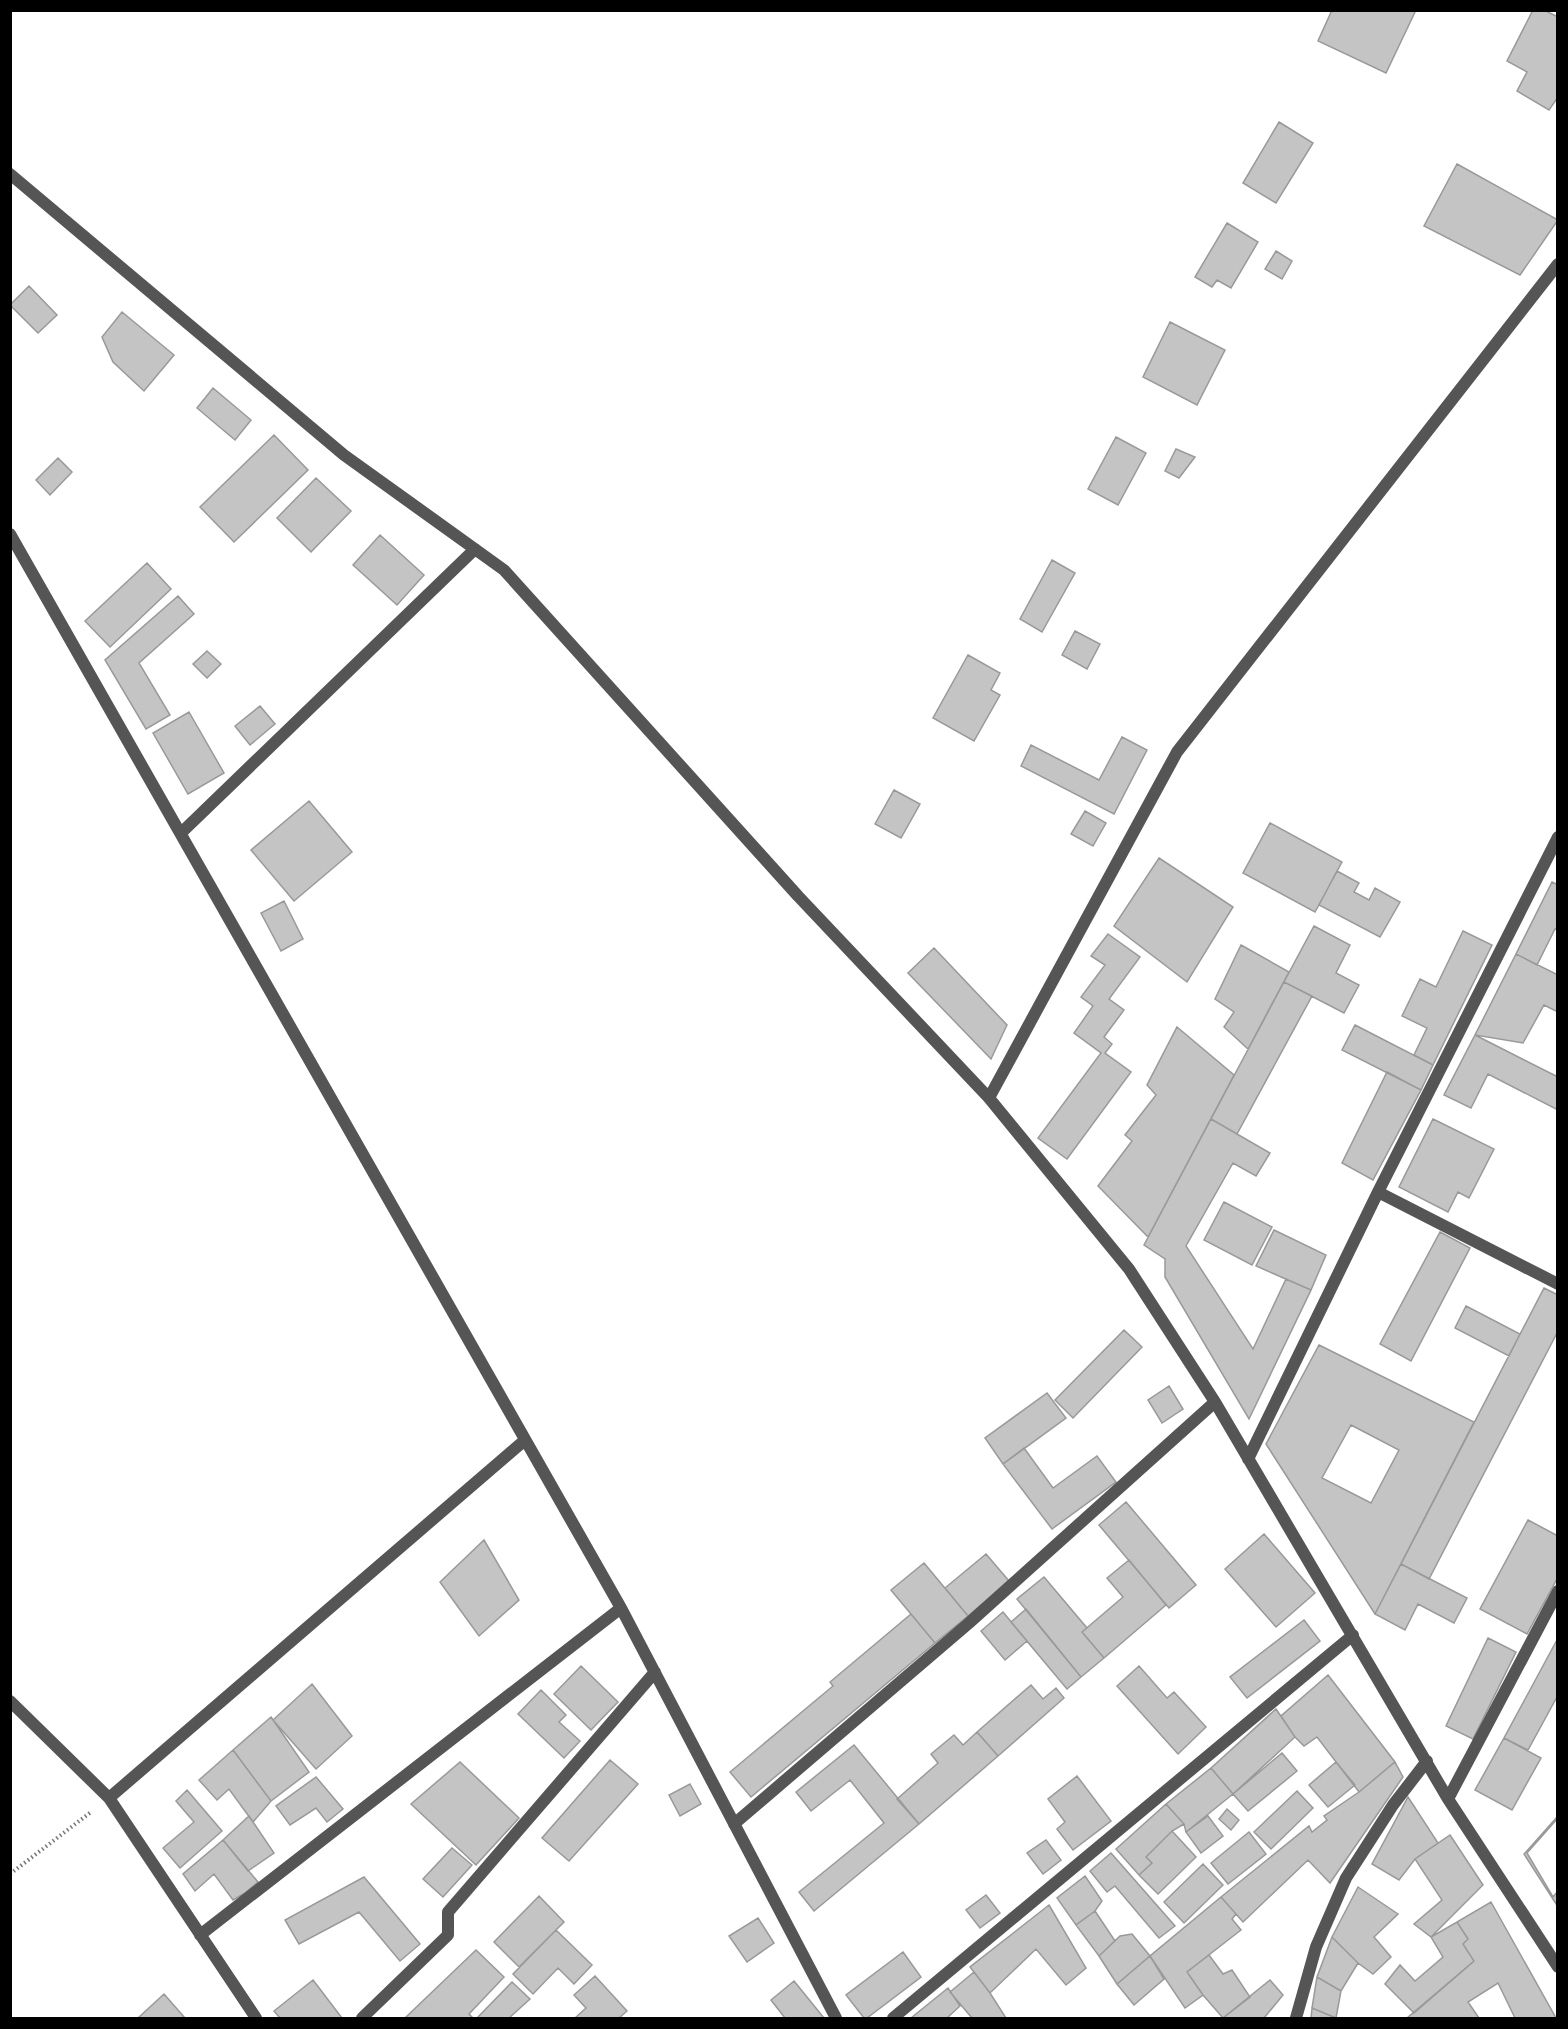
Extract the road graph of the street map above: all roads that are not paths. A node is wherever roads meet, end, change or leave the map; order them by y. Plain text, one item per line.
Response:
1 (10, 174) edge
2 (1557, 264) edge
3 (10, 534) edge
4 (475, 549) junction
5 (181, 833) junction
6 (1557, 837) edge
7 (988, 1098) junction
8 (1378, 1192) junction
9 (1557, 1284) edge
10 (1215, 1402) junction
11 (525, 1440) junction
12 (1248, 1459) junction
13 (1557, 1591) edge
14 (621, 1608) junction
15 (1353, 1635) junction
16 (655, 1672) junction
17 (10, 1701) edge
18 (1427, 1761) junction
19 (109, 1798) junction
20 (1448, 1799) junction
21 (734, 1824) junction
22 (201, 1935) junction
23 (1557, 1966) edge
24 (256, 2019) edge
25 (362, 2019) edge
26 (836, 2019) edge
27 (893, 2019) edge
28 (1296, 2019) edge

1 - 4 street
2 - 7 street
3 - 5 street
4 - 5 street
4 - 7 street
5 - 11 street
6 - 8 street
7 - 10 street
8 - 9 street
8 - 12 street
10 - 12 street
10 - 21 street
11 - 14 street
11 - 19 street
12 - 15 street
13 - 20 street
14 - 16 street
14 - 22 street
15 - 18 street
15 - 27 street
16 - 21 street
16 - 25 street
17 - 19 street
18 - 20 street
18 - 28 street
19 - 22 street
20 - 23 street
21 - 26 street
22 - 24 street

